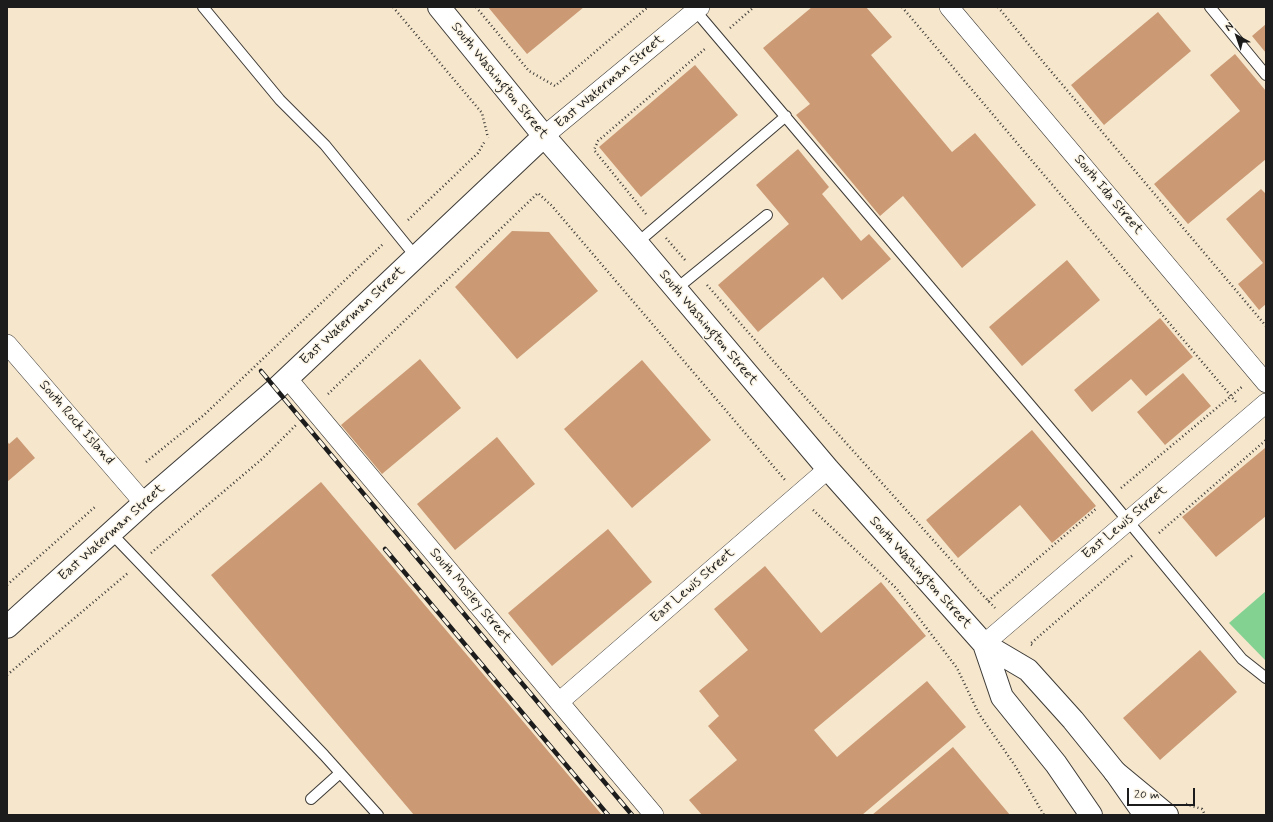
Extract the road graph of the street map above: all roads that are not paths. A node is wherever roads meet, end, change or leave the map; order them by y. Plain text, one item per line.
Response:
1 (203, 7) edge
2 (439, 7) edge
3 (949, 7) edge
4 (1210, 7) edge
5 (696, 8) edge
6 (1266, 74) edge
7 (786, 116) junction
8 (544, 136) junction
9 (767, 215) dead end
10 (637, 243) junction
11 (416, 256) junction
12 (676, 289) junction
13 (7, 344) edge
14 (287, 378) junction
15 (1262, 378) edge
16 (1266, 403) edge
17 (828, 469) junction
18 (144, 503) junction
19 (1128, 520) junction
20 (111, 533) junction
21 (7, 627) edge
22 (984, 644) junction
23 (1266, 678) edge
24 (559, 702) junction
25 (1115, 772) junction
26 (340, 773) junction
27 (311, 799) dead end
28 (1174, 809) edge
29 (378, 815) edge
30 (654, 815) edge
31 (1091, 815) edge
32 (1145, 815) edge

1 - 11 lane
2 - 8 main road, South Washington Street
3 - 15 street, South Ida Street
4 - 6 lane
5 - 7 lane
5 - 8 street, East Waterman Street
7 - 10 lane
7 - 19 lane
8 - 10 main road, South Washington Street
8 - 11 main road, East Waterman Street
9 - 12 lane
10 - 12 main road, South Washington Street
11 - 14 main road, East Waterman Street
12 - 17 main road, South Washington Street
13 - 18 street, South Rock Island
14 - 18 main road, East Waterman Street
14 - 24 street, South Mosley Street
16 - 19 street, East Lewis Street
17 - 22 main road, South Washington Street
17 - 24 street, East Lewis Street
18 - 20 main road, East Waterman Street
19 - 22 street, East Lewis Street
19 - 23 lane
20 - 21 main road, East Waterman Street
20 - 26 lane
22 - 25 main road, South Washington Street
22 - 31 main road, South Washington Street
24 - 30 street, South Mosley Street
25 - 28 main road
25 - 32 main road, South Washington Street
26 - 27 lane
26 - 29 lane

